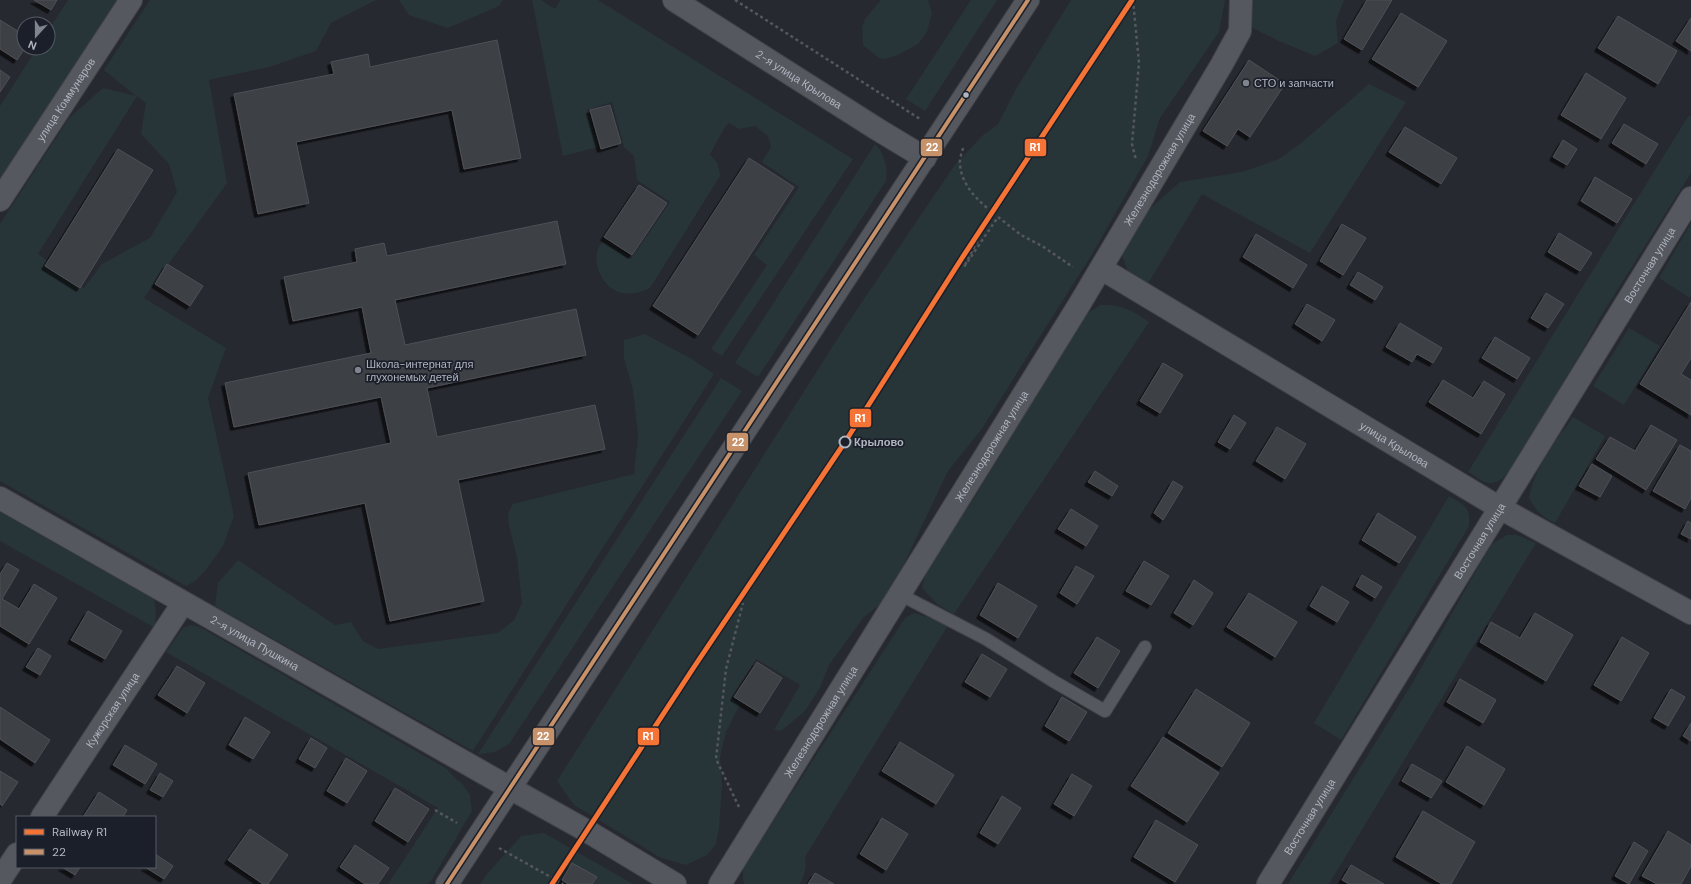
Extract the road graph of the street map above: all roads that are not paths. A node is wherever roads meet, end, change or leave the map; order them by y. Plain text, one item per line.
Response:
1 (131, 0) edge
2 (674, 0) edge
3 (1028, 0) edge
4 (1241, 0) edge
5 (925, 158) junction
6 (1691, 198) edge
7 (0, 200) edge
8 (1102, 269) junction
9 (0, 498) edge
10 (1500, 508) junction
11 (901, 595) junction
12 (183, 603) junction
13 (1691, 613) edge
14 (1145, 647) dead end
15 (510, 788) junction
16 (43, 816) edge
17 (16, 856) edge
18 (0, 880) edge
19 (447, 884) edge
20 (675, 884) edge
21 (720, 884) edge
22 (1268, 884) edge

1 - 7 street, улица Коммунаров
2 - 5 street, 2-я улица Крылова
3 - 5 main road
4 - 8 street, Железнодорожная улица
5 - 15 main road
6 - 10 street, Восточная улица
8 - 10 street, улица Крылова
8 - 11 street, Железнодорожная улица
9 - 12 street, 2-я улица Пушкина
10 - 13 street, улица Крылова
10 - 22 street, Восточная улица
11 - 14 lane
11 - 21 street, Железнодорожная улица
12 - 15 street, 2-я улица Пушкина
12 - 16 street, Кужорская улица
15 - 19 main road
15 - 20 main road
17 - 18 street

